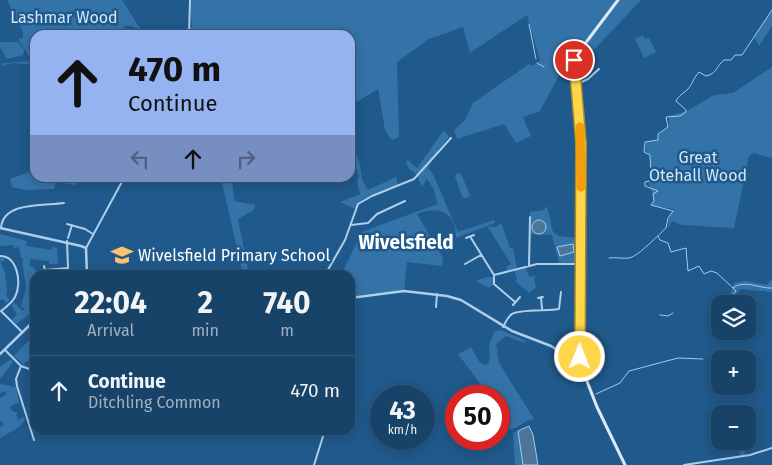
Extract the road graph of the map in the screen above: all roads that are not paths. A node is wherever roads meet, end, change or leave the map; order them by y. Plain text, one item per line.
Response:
1 (190, 0) edge
2 (618, 0) edge
3 (189, 30) edge
4 (574, 68) junction
5 (599, 69) dead end
6 (575, 74) junction
7 (577, 84) junction
8 (451, 138) dead end
9 (122, 182) edge
10 (405, 201) dead end
11 (64, 202) dead end
12 (530, 217) dead end
13 (526, 220) dead end
14 (530, 221) junction
15 (67, 224) dead end
16 (72, 225) junction
17 (352, 225) junction
18 (0, 228) edge
19 (93, 234) junction
20 (474, 235) dead end
21 (466, 238) dead end
22 (471, 238) junction
23 (67, 240) junction
24 (86, 248) junction
25 (481, 255) junction
26 (0, 256) edge
27 (465, 264) dead end
28 (581, 264) junction
29 (44, 266) dead end
30 (529, 266) junction
31 (87, 270) edge
32 (328, 270) edge
33 (494, 275) junction
34 (561, 292) dead end
35 (437, 294) junction
36 (355, 297) edge
37 (520, 297) dead end
38 (541, 298) dead end
39 (516, 302) junction
40 (513, 305) dead end
41 (436, 307) dead end
42 (542, 309) junction
43 (0, 310) edge
44 (30, 325) edge
45 (503, 327) junction
46 (22, 332) junction
47 (5, 349) junction
48 (0, 354) edge
49 (21, 366) junction
50 (580, 366) junction
51 (30, 369) edge
52 (30, 427) edge
53 (32, 435) edge
54 (324, 435) edge
55 (34, 440) dead end
56 (772, 448) edge
57 (314, 465) edge
58 (625, 465) edge
59 (684, 465) edge

1 - 3 street
2 - 4 main road
4 - 6 main road
4 - 6 street
5 - 7 street
6 - 7 main road
7 - 28 main road
8 - 17 street
9 - 19 street
10 - 17 street
11 - 18 street
12 - 14 street
13 - 14 street
14 - 30 street
15 - 16 street
16 - 19 street
16 - 23 street
17 - 32 street
18 - 23 street
19 - 24 street
20 - 22 street
21 - 22 street
22 - 25 street
23 - 24 street
23 - 29 street
24 - 31 street
25 - 27 street
25 - 33 street
26 - 43 street
28 - 30 street
28 - 50 main road
30 - 33 street
33 - 39 street
34 - 42 street
35 - 36 street
35 - 41 street
35 - 45 street
37 - 39 street
38 - 42 street
39 - 40 street
42 - 45 street
43 - 46 street
44 - 46 street
45 - 50 street
46 - 47 street
47 - 48 street
47 - 49 street
49 - 51 street
49 - 52 street
50 - 58 main road
53 - 55 street
54 - 57 street
56 - 59 street

